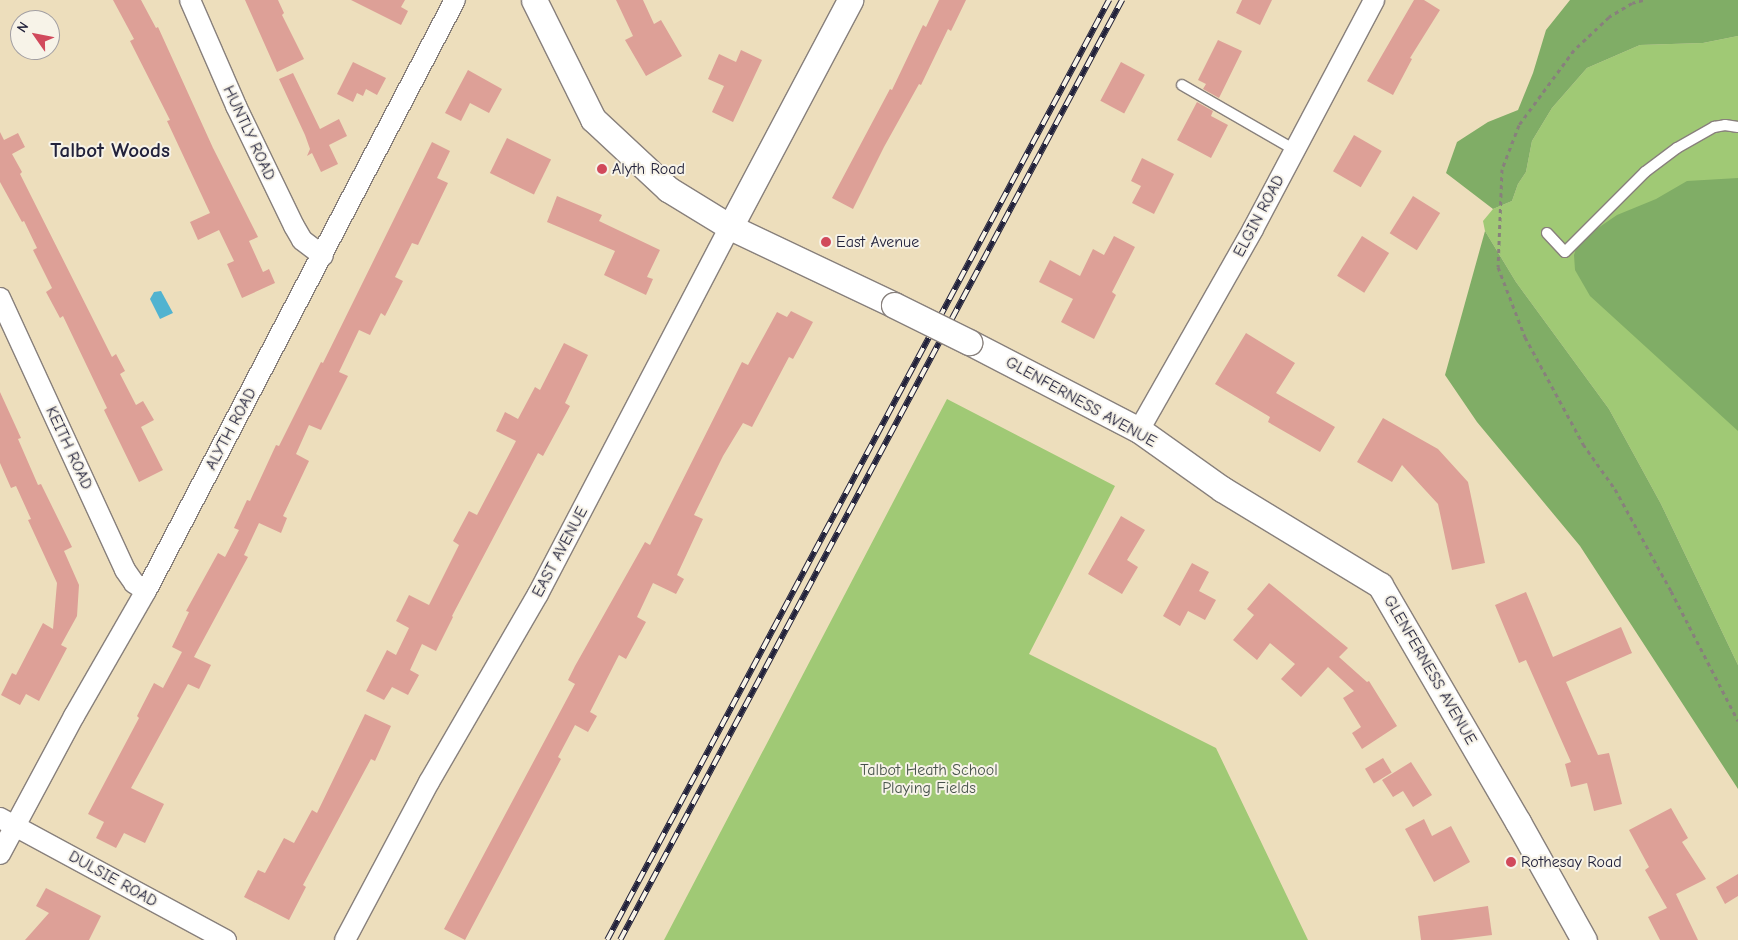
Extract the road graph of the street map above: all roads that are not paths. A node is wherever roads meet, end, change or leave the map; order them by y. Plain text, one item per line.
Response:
1 (190, 0) edge
2 (455, 0) edge
3 (534, 0) edge
4 (850, 0) edge
5 (1374, 0) edge
6 (1182, 84) dead end
7 (1738, 127) edge
8 (1295, 150) junction
9 (730, 227) junction
10 (1547, 233) dead end
11 (322, 256) junction
12 (0, 298) edge
13 (1139, 430) junction
14 (146, 591) junction
15 (7, 822) edge
16 (0, 854) edge
17 (226, 940) edge
18 (344, 940) edge
19 (1584, 940) edge

1 - 11 street, HUNTLY ROAD
2 - 11 street, ALYTH ROAD
3 - 9 street, GLENFERNESS AVENUE
4 - 9 street, EAST AVENUE
5 - 8 street, ELGIN ROAD
6 - 8 lane
7 - 10 lane
8 - 13 street, ELGIN ROAD
9 - 13 street, GLENFERNESS AVENUE, bridge
9 - 18 street, EAST AVENUE
11 - 14 street, ALYTH ROAD
12 - 14 street, KEITH ROAD
13 - 19 street, GLENFERNESS AVENUE
14 - 15 street, ALYTH ROAD
15 - 16 street, ALYTH ROAD
15 - 17 street, DULSIE ROAD

